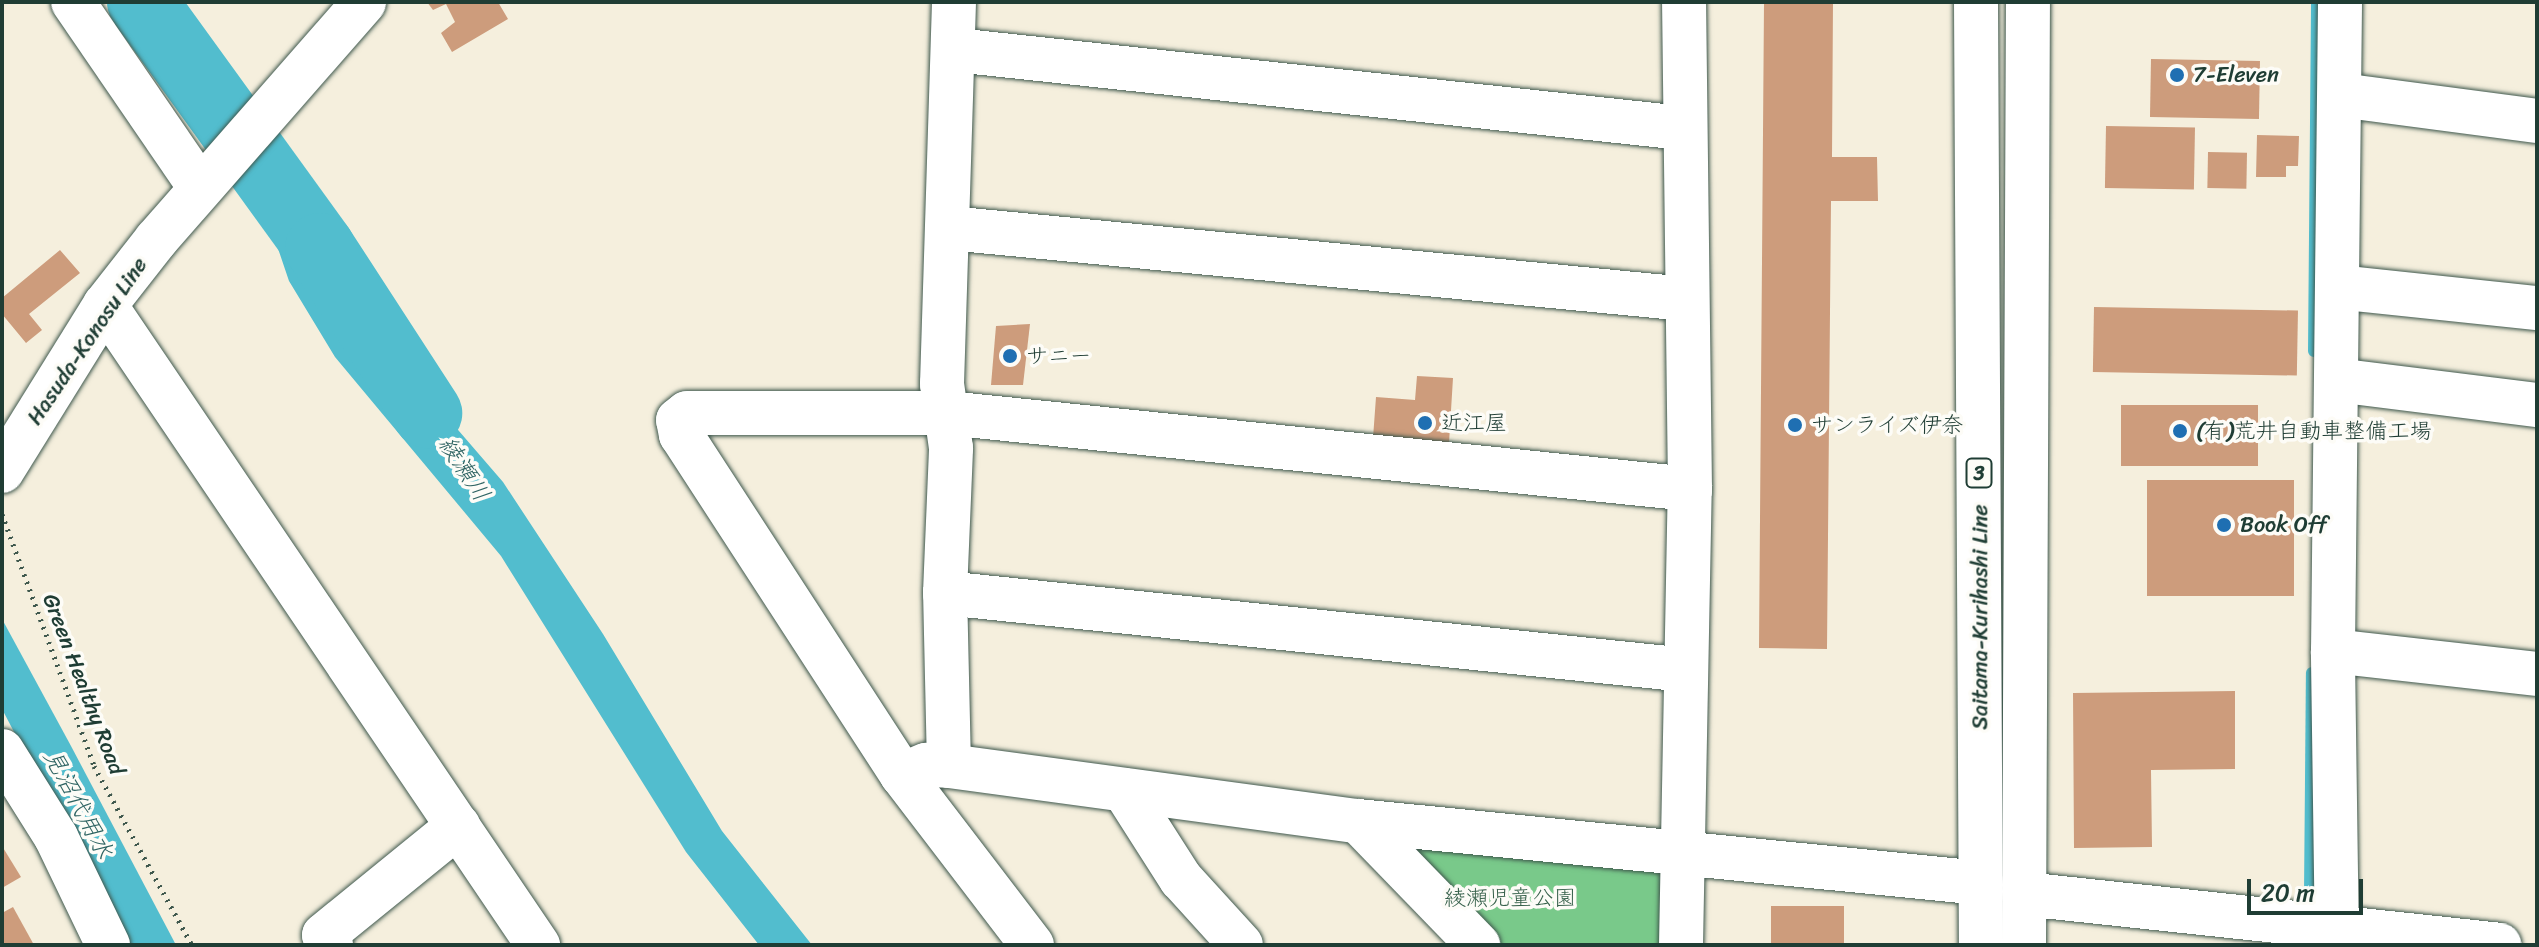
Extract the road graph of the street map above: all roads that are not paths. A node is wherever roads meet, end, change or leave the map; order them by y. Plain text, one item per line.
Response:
1 (73, 2) edge
2 (364, 2) edge
3 (954, 2) edge
4 (1684, 2) edge
5 (1976, 2) edge
6 (2028, 2) edge
7 (2340, 2) edge
8 (955, 50) junction
9 (2340, 95) junction
10 (2537, 121) edge
11 (1683, 128) junction
12 (204, 181) junction
13 (949, 228) junction
14 (2337, 287) junction
15 (1687, 299) junction
16 (105, 305) junction
17 (2537, 308) edge
18 (2336, 380) junction
19 (2537, 405) edge
20 (947, 413) junction
21 (2, 471) edge
22 (1690, 489) junction
23 (945, 593) junction
24 (2333, 651) junction
25 (1686, 670) junction
26 (2537, 674) edge
27 (2, 751) edge
28 (949, 766) junction
29 (902, 775) junction
30 (1124, 790) junction
31 (1358, 821) junction
32 (458, 826) junction
33 (1683, 850) junction
34 (1981, 883) junction
35 (2024, 894) junction
36 (2336, 935) edge
37 (108, 945) edge
38 (331, 945) edge
39 (538, 945) edge
40 (1032, 945) edge
41 (1241, 945) edge
42 (1478, 945) edge
43 (1681, 945) edge
44 (1981, 945) edge
45 (2024, 945) edge
46 (2499, 945) edge

1 - 12 street
2 - 12 street, Hasuda-Konosu Line
3 - 8 street
4 - 11 street
5 - 34 street, Saitama-Kurihashi Line / 3
6 - 35 street, Saitama-Kurihashi Line / 3
7 - 9 street
8 - 11 street
8 - 13 street
9 - 10 street
9 - 14 street
11 - 15 street
12 - 16 street, Hasuda-Konosu Line
13 - 15 street
13 - 20 street
14 - 17 street
14 - 18 street
15 - 22 street
16 - 21 street, Hasuda-Konosu Line
16 - 32 street
18 - 19 street
18 - 24 street
20 - 22 street
20 - 23 street
20 - 29 street
22 - 25 street
23 - 25 street
23 - 28 street
24 - 26 street
24 - 36 street
25 - 33 street
27 - 37 street
28 - 29 street
28 - 30 street
29 - 40 street
30 - 31 street
30 - 41 street
31 - 33 street
31 - 42 street
32 - 38 street
32 - 39 street
33 - 34 street
33 - 43 street
34 - 44 street, Saitama-Kurihashi Line / 3
35 - 36 street
35 - 45 street, Saitama-Kurihashi Line / 3
36 - 46 street

